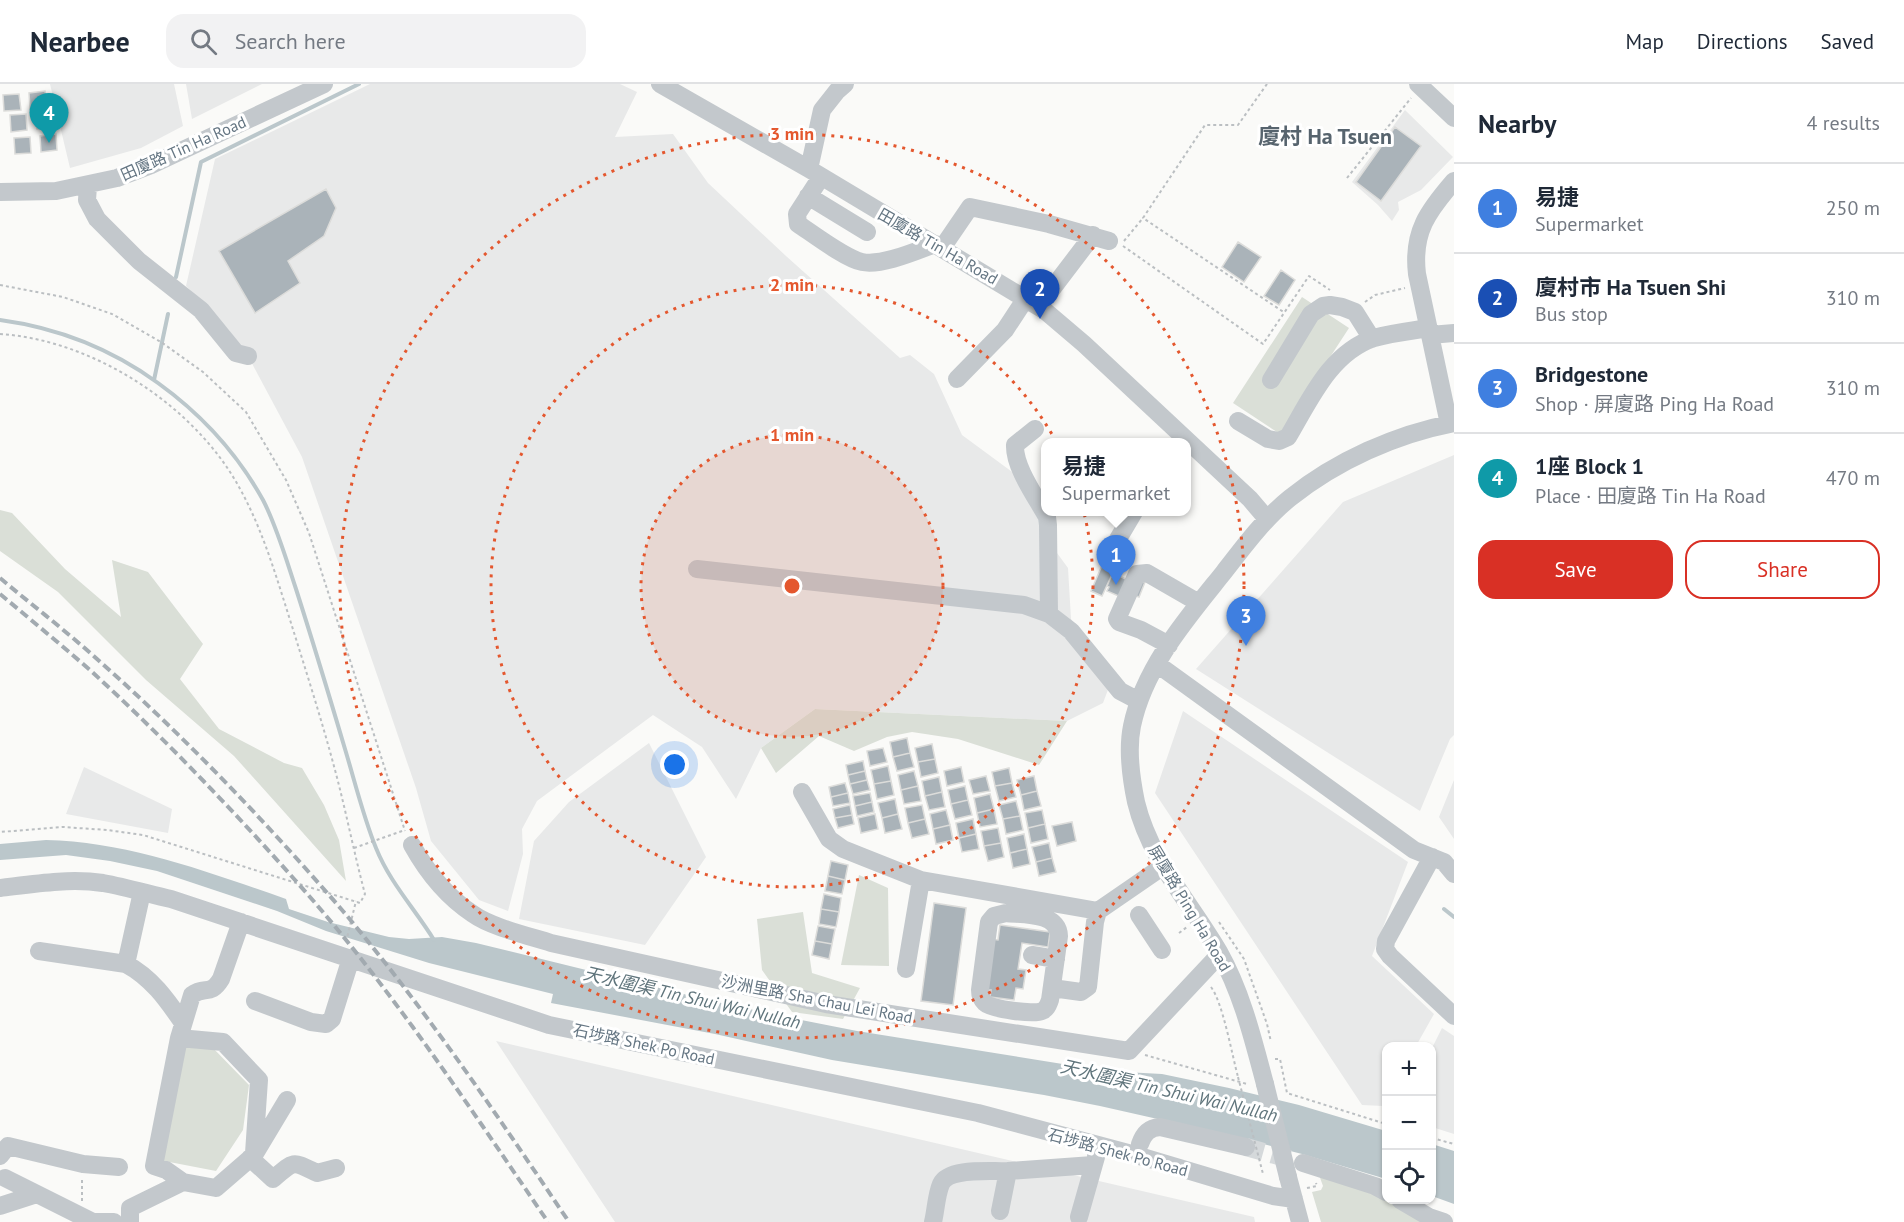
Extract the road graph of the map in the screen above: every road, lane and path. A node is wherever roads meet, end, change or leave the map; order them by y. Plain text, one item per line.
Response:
1 (324, 84) edge
2 (660, 84) edge
3 (845, 84) edge
4 (1267, 84) edge
5 (1419, 85) edge
6 (1454, 118) edge
7 (815, 173) junction
8 (1347, 178) dead end
9 (1454, 181) edge
10 (88, 186) junction
11 (0, 192) edge
12 (808, 196) junction
13 (1143, 218) junction
14 (867, 232) dead end
15 (938, 246) junction
16 (0, 285) edge
17 (1032, 302) junction
18 (1285, 313) dead end
19 (1430, 332) junction
20 (1454, 333) edge
21 (0, 334) edge
22 (1372, 339) junction
23 (1263, 344) dead end
24 (248, 356) dead end
25 (957, 379) dead end
26 (1271, 380) dead end
27 (1238, 421) dead end
28 (1452, 423) edge
29 (1035, 429) dead end
30 (1183, 438) edge
31 (1191, 446) edge
32 (1041, 506) edge
33 (1046, 516) edge
34 (1132, 516) edge
35 (1267, 519) junction
36 (1111, 551) dead end
37 (696, 569) dead end
38 (1199, 603) junction
39 (1049, 614) junction
40 (1169, 645) junction
41 (1157, 664) junction
42 (1139, 701) junction
43 (801, 792) dead end
44 (0, 832) edge
45 (408, 837) junction
46 (354, 848) junction
47 (1432, 857) junction
48 (1162, 867) junction
49 (1454, 874) edge
50 (921, 880) junction
51 (0, 888) edge
52 (142, 892) junction
53 (356, 901) junction
54 (1098, 911) junction
55 (1139, 915) dead end
56 (241, 922) junction
57 (1162, 950) dead end
58 (39, 951) dead end
59 (1220, 954) junction
60 (1032, 955) dead end
61 (347, 957) junction
62 (1056, 958) junction
63 (126, 964) junction
64 (906, 969) dead end
65 (1207, 982) dead end
66 (1052, 988) junction
67 (255, 1001) dead end
68 (1454, 1016) edge
69 (181, 1031) junction
70 (1129, 1051) junction
71 (1275, 1060) dead end
72 (1256, 1084) junction
73 (287, 1100) dead end
74 (1382, 1123) edge
75 (1436, 1139) edge
76 (1140, 1143) dead end
77 (1454, 1144) edge
78 (1099, 1146) junction
79 (1246, 1147) tunnel mouth
80 (0, 1156) edge
81 (252, 1156) junction
82 (1303, 1163) tunnel mouth
83 (82, 1164) junction
84 (1094, 1165) junction
85 (119, 1167) dead end
86 (336, 1168) dead end
87 (1008, 1172) junction
88 (1263, 1174) dead end
89 (5, 1178) dead end
90 (183, 1182) junction
91 (1382, 1190) edge
92 (38, 1194) junction
93 (1294, 1199) junction
94 (1407, 1204) edge
95 (0, 1206) edge
96 (1000, 1211) dead end
97 (86, 1217) edge
98 (1079, 1217) dead end
99 (114, 1222) edge
100 (130, 1222) edge
101 (933, 1222) edge
102 (1300, 1222) edge
103 (1444, 1222) edge

1 - 10 street, 田廈路 Tin Ha Road
2 - 7 street, 田廈路 Tin Ha Road
3 - 7 street
4 - 13 path
5 - 6 street
5 - 8 path
7 - 12 street
7 - 15 street, 田廈路 Tin Ha Road
9 - 19 street
10 - 11 street, 田廈路 Tin Ha Road
10 - 24 street
12 - 14 street
12 - 15 street
13 - 18 path
13 - 23 path
15 - 17 street, 田廈路 Tin Ha Road
15 - 17 street
16 - 45 path
17 - 25 street
17 - 30 street, 田廈路 Tin Ha Road
19 - 20 street
19 - 22 street
19 - 28 street
21 - 46 path
22 - 26 street
22 - 27 street
28 - 35 street, 屏廈路 Ping Ha Road
29 - 32 street
31 - 35 street, 田廈路 Tin Ha Road
33 - 39 street
34 - 36 street
35 - 38 street, 屏廈路 Ping Ha Road
37 - 39 street
38 - 40 street, 屏廈路 Ping Ha Road
38 - 40 street
39 - 42 street
40 - 41 street, 屏廈路 Ping Ha Road
41 - 42 street, 屏廈路 Ping Ha Road
41 - 47 street
42 - 48 street, 屏廈路 Ping Ha Road
43 - 50 street
44 - 53 path
45 - 46 path
45 - 70 street, 沙洲里路 Sha Chau Lei Road
46 - 53 path
47 - 49 street
47 - 68 street
48 - 54 street
48 - 59 street, 屏廈路 Ping Ha Road
50 - 54 street
50 - 64 street
51 - 52 street, 石埗路 Shek Po Road
52 - 56 street, 石埗路 Shek Po Road
52 - 63 street
53 - 61 path
54 - 66 street
55 - 57 street
56 - 61 street, 石埗路 Shek Po Road
56 - 69 street
58 - 63 street
59 - 70 street
59 - 72 street, 屏廈路 Ping Ha Road
60 - 62 street
61 - 67 street
61 - 78 street, 石埗路 Shek Po Road
62 - 66 street
62 - 66 street
63 - 69 street
65 - 88 path, bridge
69 - 81 street
69 - 90 street
70 - 72 path
71 - 74 path
72 - 93 street, 屏廈路 Ping Ha Road, bridge
73 - 81 street
75 - 77 path
76 - 79 street
78 - 84 street
78 - 93 street, 石埗路 Shek Po Road
80 - 83 street
81 - 86 street
81 - 90 street
82 - 91 street
83 - 85 street
83 - 97 path
84 - 87 street
84 - 98 street
87 - 96 street
87 - 101 street
89 - 92 street
90 - 100 street
92 - 95 street
92 - 97 street
93 - 102 street, 屏廈路 Ping Ha Road
94 - 103 street
97 - 99 street

